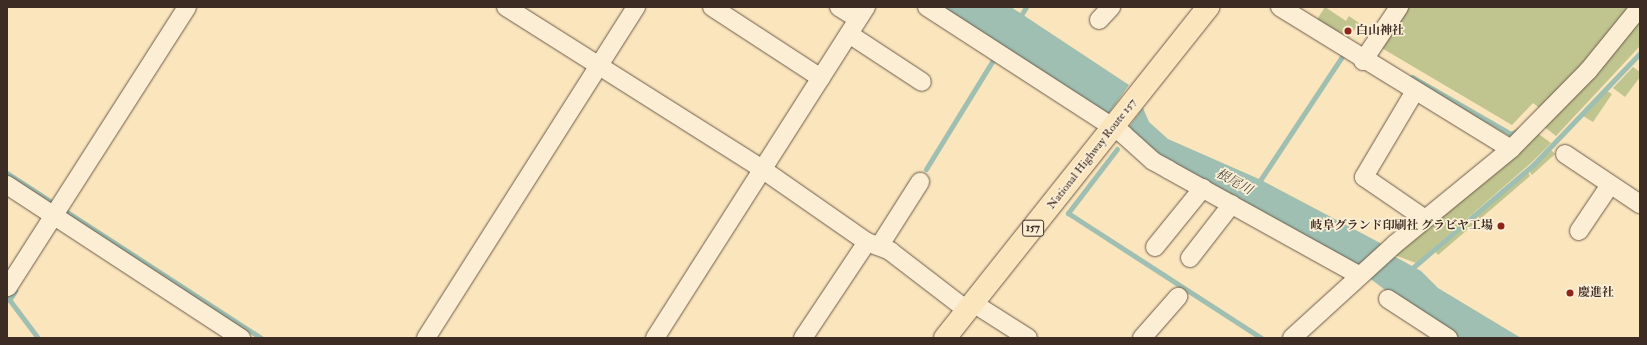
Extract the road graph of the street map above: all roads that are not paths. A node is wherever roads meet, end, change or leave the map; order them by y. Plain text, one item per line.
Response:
1 (188, 7) edge
2 (506, 7) edge
3 (636, 7) edge
4 (712, 7) edge
5 (839, 7) edge
6 (927, 7) edge
7 (1208, 7) edge
8 (1280, 7) edge
9 (1399, 7) edge
10 (1640, 7) edge
11 (858, 20) edge
12 (1363, 61) junction
13 (598, 67) junction
14 (821, 78) junction
15 (922, 82) dead end
16 (1416, 91) junction
17 (1122, 116) junction
18 (1511, 149) junction
19 (1565, 154) dead end
20 (762, 169) junction
21 (920, 182) dead end
22 (7, 184) edge
23 (1610, 185) junction
24 (1203, 188) junction
25 (1232, 204) junction
26 (1640, 204) edge
27 (54, 216) junction
28 (1425, 219) junction
29 (1579, 230) dead end
30 (873, 243) junction
31 (1156, 247) dead end
32 (1190, 258) dead end
33 (1360, 276) junction
34 (8, 288) dead end
35 (1178, 297) dead end
36 (1388, 299) dead end
37 (970, 307) junction
38 (241, 338) edge
39 (427, 338) edge
40 (656, 338) edge
41 (803, 338) edge
42 (946, 338) edge
43 (1028, 338) edge
44 (1142, 338) edge
45 (1292, 338) edge
46 (1448, 338) edge

1 - 27 street
2 - 13 street
3 - 13 street
4 - 14 street
5 - 11 street
6 - 17 street
7 - 17 highway, National Highway Route 157 / 157
8 - 12 street
9 - 12 street
10 - 18 street
11 - 14 street
11 - 15 street
12 - 16 street
13 - 20 street
13 - 39 street
14 - 20 street
16 - 18 street
16 - 28 street
17 - 24 street
17 - 37 highway, National Highway Route 157 / 157
18 - 28 street
19 - 23 street
20 - 30 street
20 - 40 street
21 - 30 street
22 - 27 street
23 - 26 street
23 - 29 street
24 - 25 street
24 - 31 street
25 - 32 street
25 - 33 street
27 - 34 street
27 - 38 street
28 - 33 street
30 - 37 street
30 - 41 street
33 - 45 street
35 - 44 street
36 - 46 street
37 - 42 highway, National Highway Route 157 / 157
37 - 43 street

